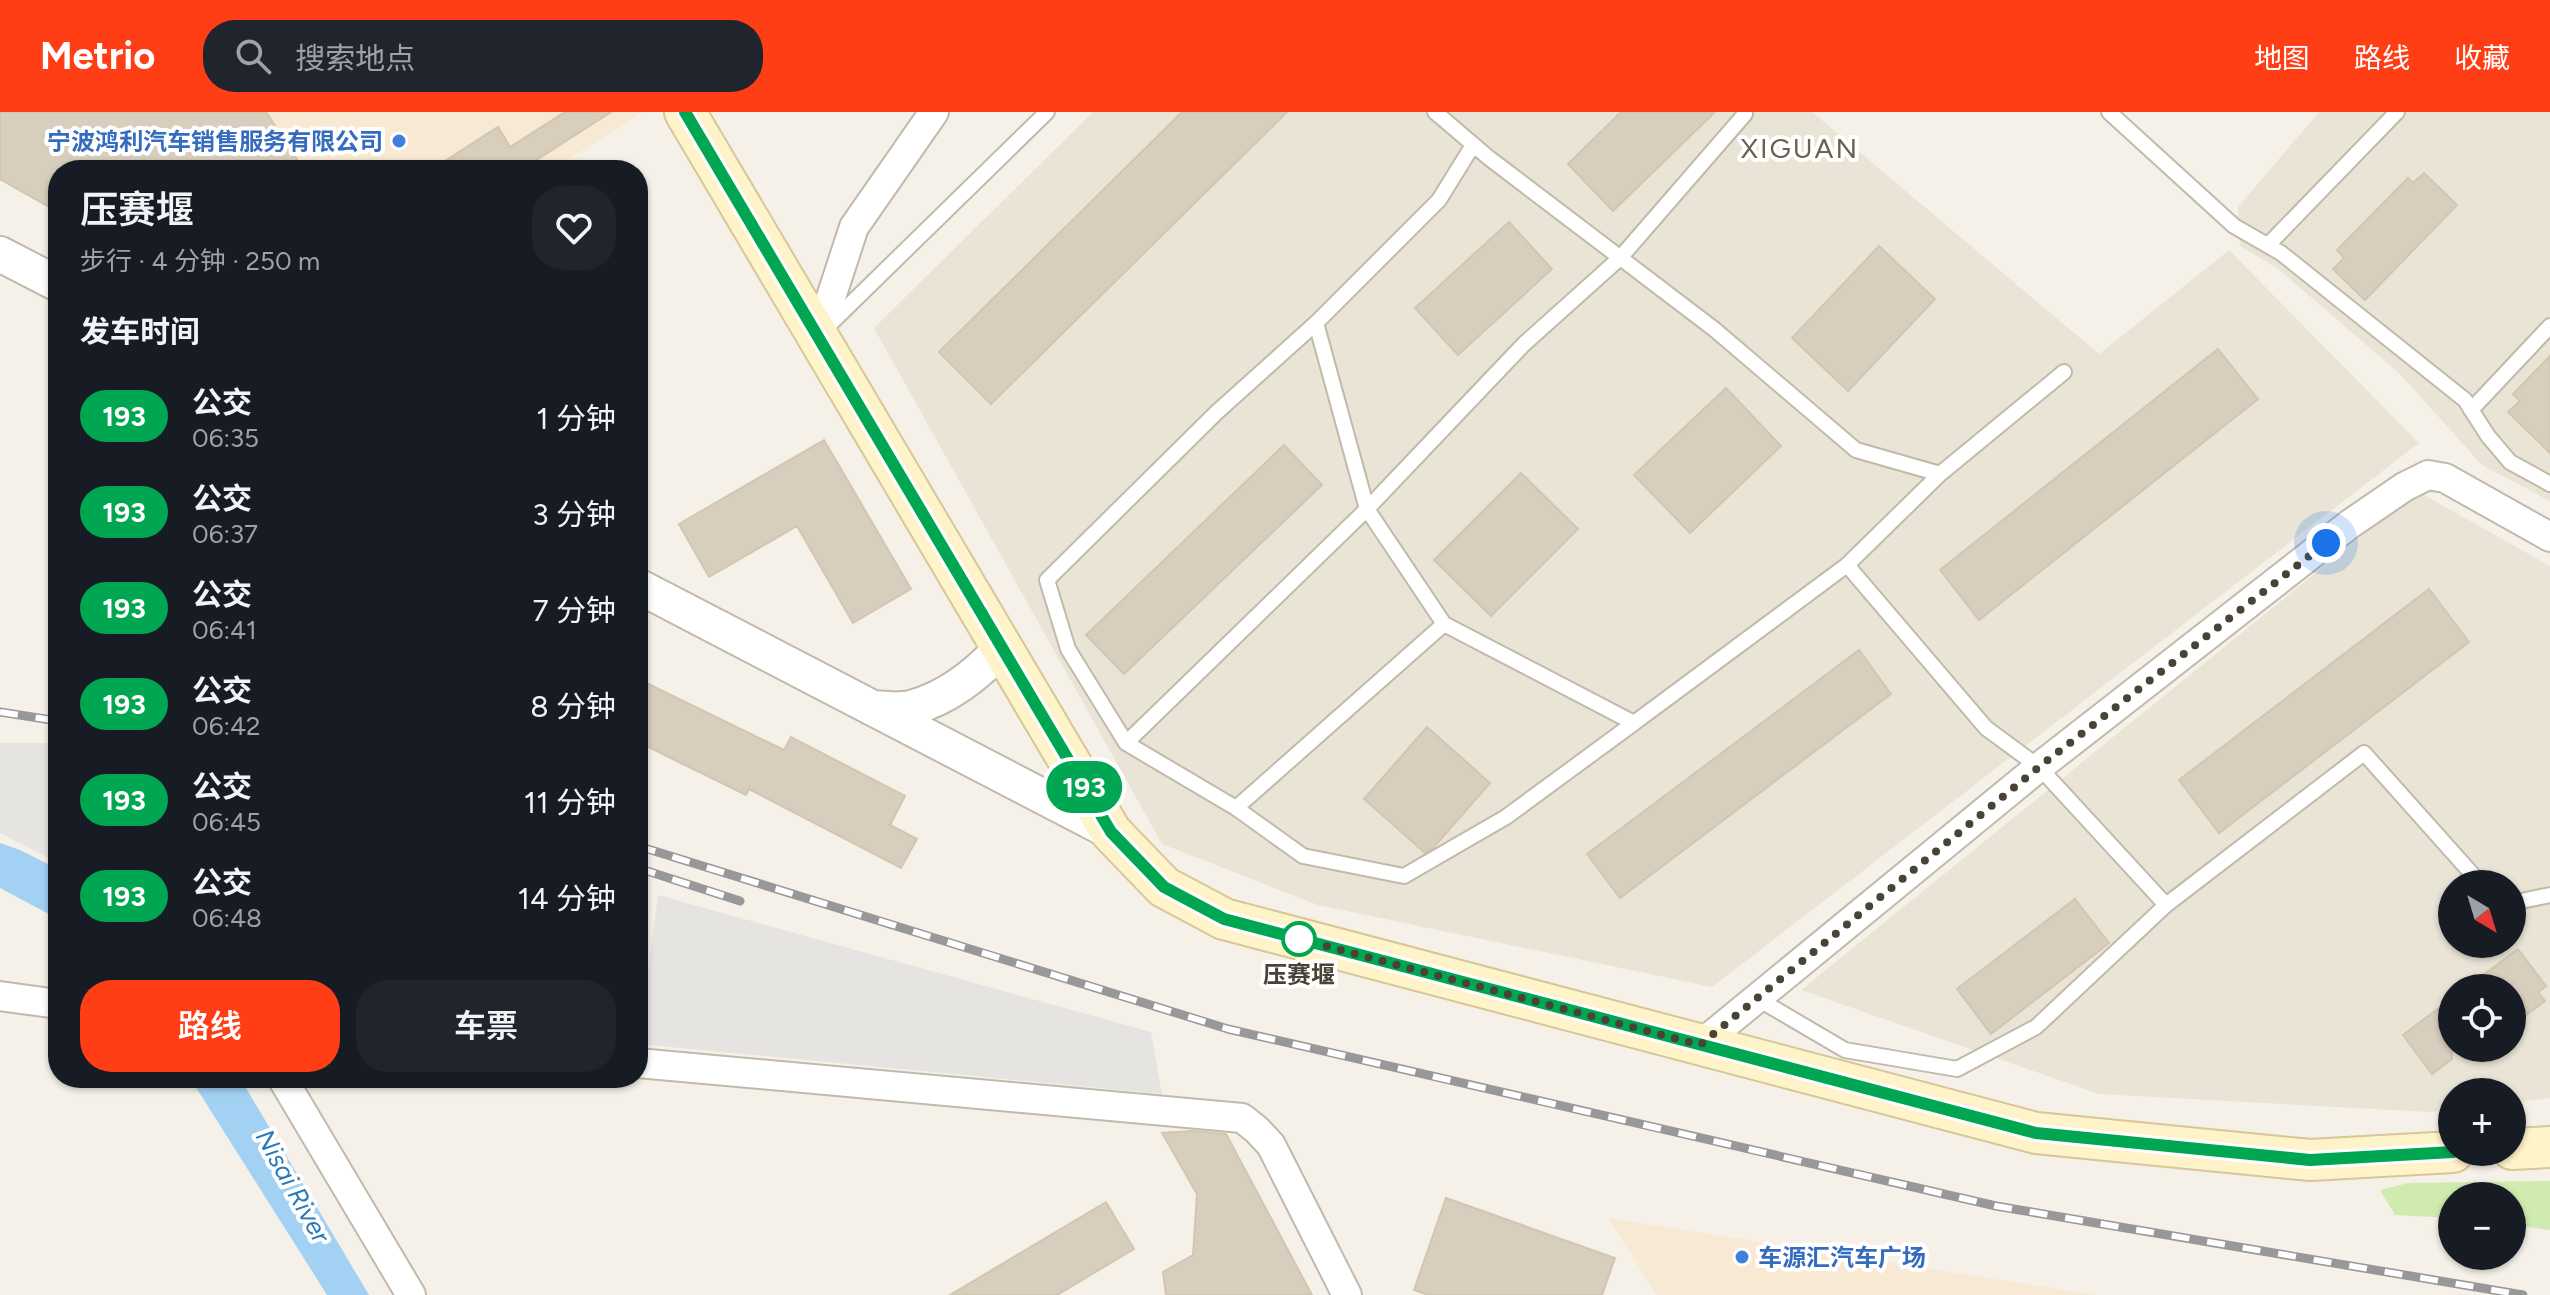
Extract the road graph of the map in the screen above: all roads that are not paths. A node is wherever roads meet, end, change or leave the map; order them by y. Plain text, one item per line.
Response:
1 (685, 112) edge
2 (934, 112) edge
3 (1047, 112) edge
4 (1435, 112) edge
5 (2109, 112) edge
6 (2397, 112) edge
7 (1745, 114) dead end
8 (1473, 145) junction
9 (2268, 245) junction
10 (0, 254) edge
11 (1620, 258) junction
12 (48, 279) edge
13 (1316, 323) junction
14 (2550, 326) edge
15 (818, 337) junction
16 (2064, 372) dead end
17 (2471, 410) junction
18 (1940, 474) junction
19 (2550, 484) edge
20 (1367, 509) junction
21 (2550, 537) edge
22 (1847, 565) junction
23 (648, 591) edge
24 (1444, 624) junction
25 (1002, 648) junction
26 (872, 708) junction
27 (1634, 723) junction
28 (1126, 743) junction
29 (2039, 767) junction
30 (1236, 808) junction
31 (1111, 832) junction
32 (2468, 870) edge
33 (2550, 895) edge
34 (2526, 900) edge
35 (2166, 905) junction
36 (0, 996) edge
37 (1758, 999) junction
38 (48, 1003) edge
39 (1700, 1045) junction
40 (648, 1064) edge
41 (288, 1088) edge
42 (2550, 1147) edge
43 (2526, 1148) edge
44 (2438, 1153) edge
45 (411, 1295) edge
46 (1347, 1295) edge

1 - 15 main road
2 - 15 street
3 - 15 lane
4 - 8 lane
5 - 9 lane
6 - 9 lane
7 - 11 lane
8 - 11 lane
8 - 13 lane
9 - 17 lane
10 - 12 street
11 - 18 lane
11 - 20 lane
13 - 20 lane
13 - 28 lane
14 - 17 lane
15 - 25 main road
16 - 18 lane
17 - 19 lane
18 - 22 lane
20 - 24 lane
20 - 28 lane
21 - 29 street
22 - 27 lane
22 - 29 lane
23 - 26 street
24 - 27 lane
24 - 30 lane
25 - 26 street
25 - 31 main road
26 - 31 street
27 - 30 lane
28 - 30 lane
29 - 35 lane
29 - 37 street
31 - 39 main road
32 - 35 lane
33 - 34 lane
35 - 37 lane
36 - 38 street
37 - 39 street
39 - 44 main road
40 - 46 street
41 - 45 street
42 - 43 main road

